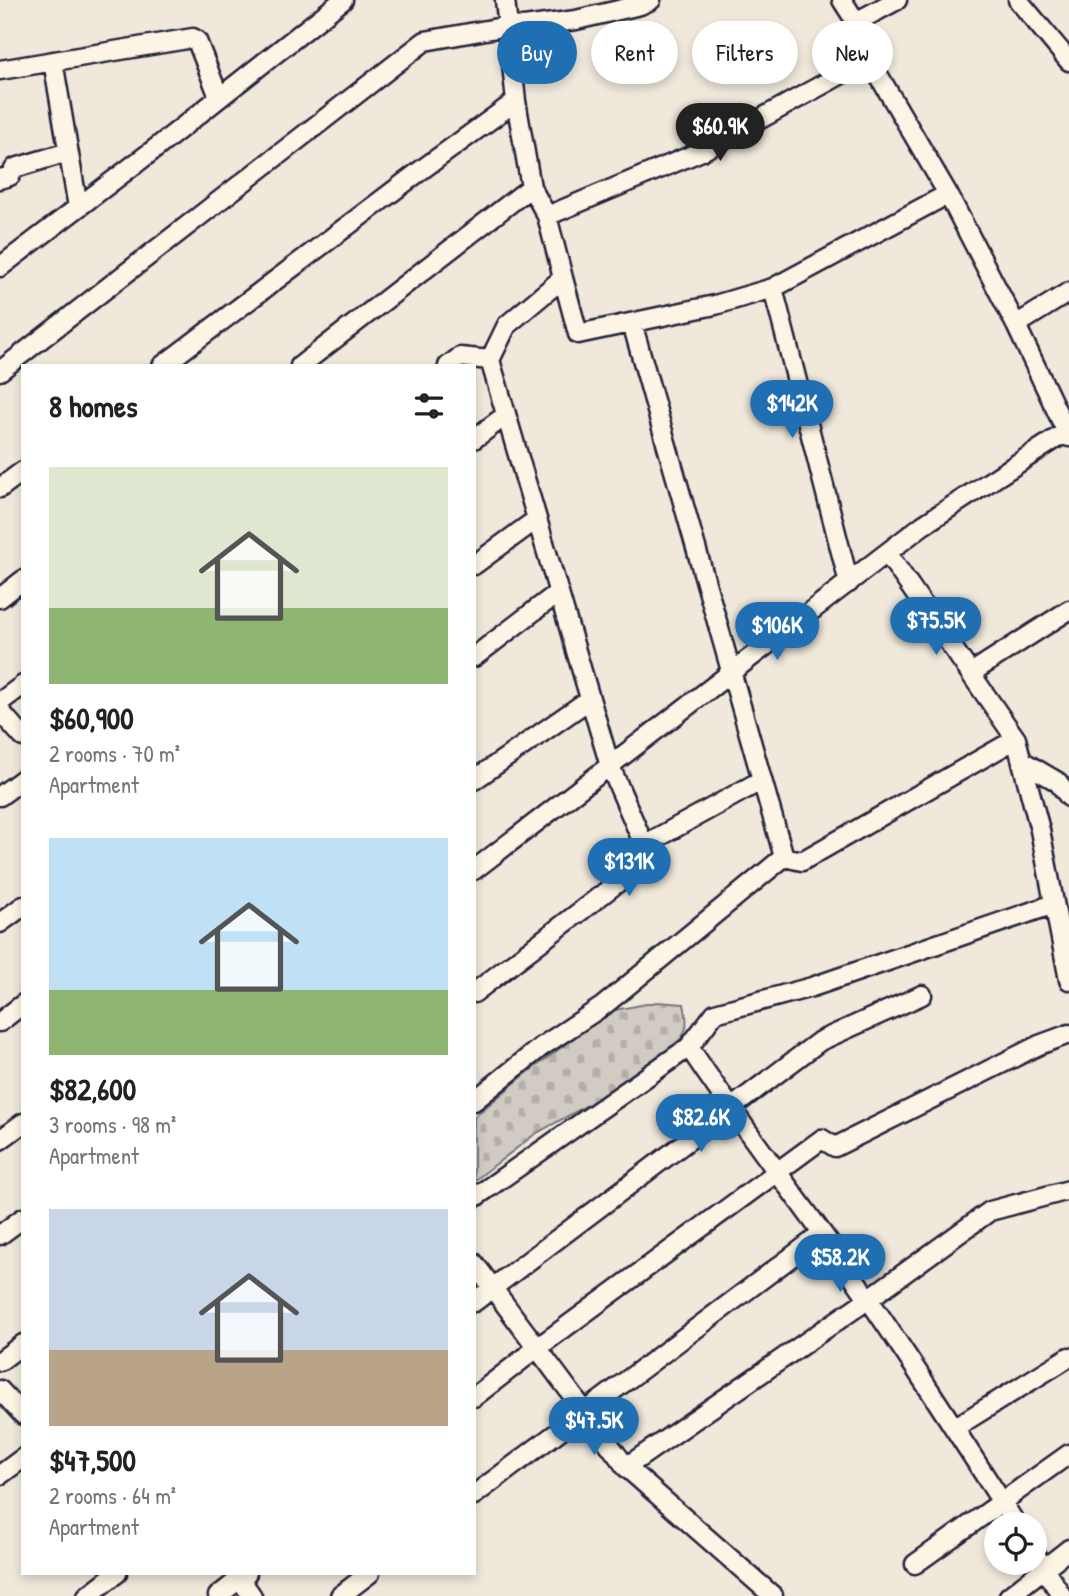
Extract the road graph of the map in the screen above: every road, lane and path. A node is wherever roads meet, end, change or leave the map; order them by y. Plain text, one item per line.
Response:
1 (343, 0) edge
2 (505, 0) edge
3 (581, 0) edge
4 (651, 0) edge
5 (842, 0) edge
6 (897, 0) edge
7 (1018, 0) edge
8 (583, 19) junction
9 (507, 21) edge
10 (568, 21) edge
11 (855, 21) edge
12 (858, 21) edge
13 (497, 28) edge
14 (53, 61) junction
15 (1069, 61) edge
16 (0, 70) edge
17 (514, 84) edge
18 (824, 84) edge
19 (884, 84) edge
20 (219, 97) junction
21 (516, 101) junction
22 (68, 152) junction
23 (0, 179) edge
24 (531, 187) junction
25 (948, 194) junction
26 (78, 208) junction
27 (547, 216) junction
28 (0, 267) edge
29 (563, 278) junction
30 (774, 288) junction
31 (1069, 292) edge
32 (632, 323) junction
33 (1016, 325) junction
34 (490, 360) junction
35 (165, 364) edge
36 (303, 364) edge
37 (451, 364) edge
38 (0, 371) edge
39 (506, 415) junction
40 (1067, 435) edge
41 (476, 438) edge
42 (21, 472) edge
43 (0, 488) edge
44 (537, 519) junction
45 (887, 553) junction
46 (476, 564) edge
47 (21, 582) edge
48 (849, 583) junction
49 (559, 592) junction
50 (0, 598) edge
51 (1069, 610) edge
52 (476, 655) edge
53 (732, 673) junction
54 (971, 673) junction
55 (21, 686) edge
56 (590, 699) junction
57 (0, 702) edge
58 (0, 711) edge
59 (21, 735) edge
60 (1016, 739) junction
61 (1022, 761) junction
62 (610, 766) junction
63 (476, 779) edge
64 (21, 780) edge
65 (762, 780) junction
66 (0, 796) edge
67 (1069, 797) edge
68 (644, 845) junction
69 (784, 857) junction
70 (476, 868) edge
71 (1054, 904) junction
72 (21, 907) edge
73 (0, 923) edge
74 (1069, 981) edge
75 (476, 991) edge
76 (922, 995) dead end
77 (21, 1006) edge
78 (0, 1022) edge
79 (1069, 1034) edge
80 (689, 1047) junction
81 (476, 1099) edge
82 (729, 1109) junction
83 (21, 1124) edge
84 (0, 1140) edge
85 (776, 1171) junction
86 (1069, 1190) edge
87 (476, 1197) edge
88 (21, 1219) edge
89 (822, 1234) junction
90 (0, 1235) edge
91 (476, 1266) edge
92 (493, 1288) junction
93 (867, 1300) junction
94 (476, 1301) edge
95 (21, 1345) edge
96 (537, 1348) junction
97 (1069, 1357) edge
98 (0, 1361) edge
99 (0, 1390) edge
100 (476, 1394) edge
101 (585, 1412) junction
102 (21, 1413) edge
103 (954, 1428) junction
104 (1069, 1454) edge
105 (21, 1459) edge
106 (626, 1467) junction
107 (0, 1475) edge
108 (476, 1494) edge
109 (1001, 1501) junction
110 (1008, 1512) edge
111 (1069, 1549) edge
112 (1047, 1557) edge
113 (915, 1564) dead end
114 (1047, 1573) edge
115 (114, 1575) edge
116 (241, 1575) edge
117 (367, 1575) edge
118 (1026, 1575) edge
119 (88, 1596) edge
120 (218, 1596) edge
121 (252, 1596) edge
122 (340, 1596) edge
123 (773, 1596) edge
124 (1009, 1596) edge
125 (1062, 1596) edge

1 - 20 street
2 - 9 street
3 - 8 street
4 - 8 street
5 - 11 street
6 - 12 street
7 - 15 street
8 - 10 street
13 - 38 street
14 - 16 street
14 - 20 street
14 - 22 street
17 - 21 street
18 - 27 street
19 - 25 street
20 - 26 street
21 - 24 street
21 - 35 street
22 - 23 street
22 - 26 street
24 - 27 street
24 - 36 street
25 - 30 street
25 - 33 street
26 - 28 street
27 - 29 street
29 - 32 street
29 - 34 street
30 - 32 street
30 - 48 street
31 - 33 street
32 - 53 street
33 - 40 street
34 - 37 street
34 - 39 street
39 - 41 street
39 - 44 street
40 - 45 street
42 - 43 street
44 - 46 street
44 - 49 street
45 - 48 street
45 - 54 street
47 - 50 street
48 - 53 street
49 - 52 street
49 - 56 street
51 - 54 street
53 - 62 street
53 - 65 street
54 - 60 street
55 - 57 street
56 - 62 street
56 - 63 street
58 - 59 street
60 - 61 street
60 - 69 street
61 - 67 street
61 - 71 street
62 - 68 street
62 - 70 street
64 - 66 street
65 - 68 street
65 - 69 street
68 - 75 street
69 - 81 street
71 - 74 street
71 - 80 street
72 - 73 street
76 - 82 street
77 - 78 street
79 - 85 street
80 - 82 street
80 - 87 street
82 - 85 street
82 - 92 street
83 - 84 street
85 - 89 street
85 - 96 street
86 - 93 street
88 - 90 street
89 - 93 street
89 - 101 street
91 - 92 street
92 - 94 street
92 - 96 street
93 - 103 street
93 - 106 street
95 - 98 street
96 - 100 street
96 - 101 street
97 - 103 street
99 - 102 street
101 - 106 street
101 - 108 street
103 - 109 street
104 - 109 street
105 - 107 street
106 - 123 street
109 - 110 street
109 - 113 street
111 - 112 street
114 - 125 street
115 - 119 street
116 - 120 street
116 - 121 street
117 - 122 street
118 - 124 street

